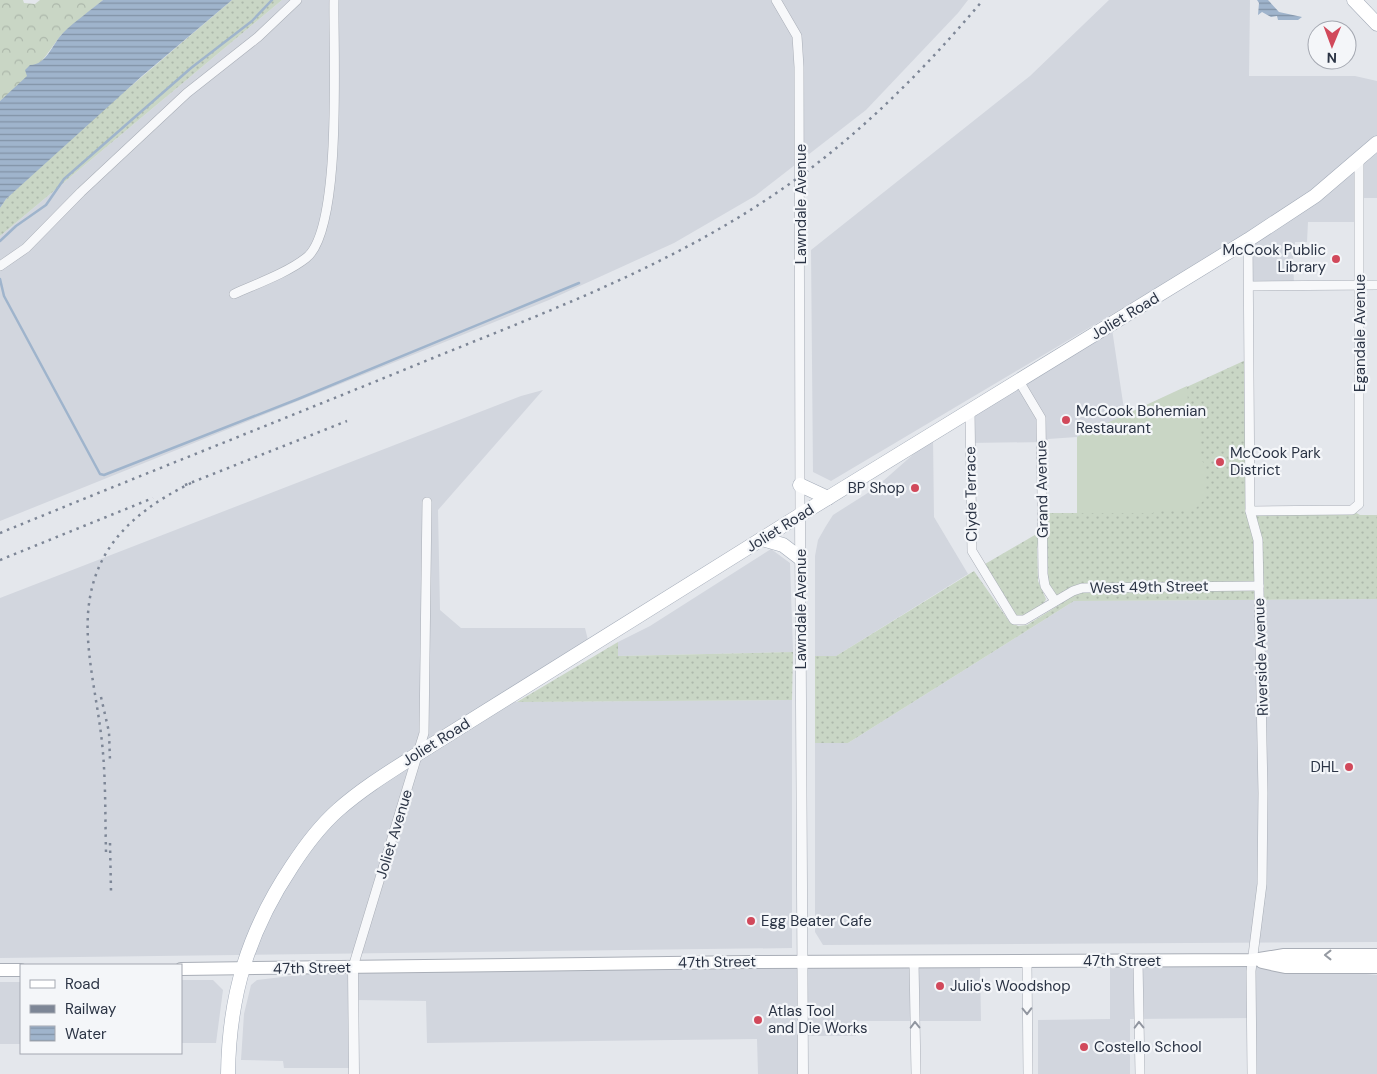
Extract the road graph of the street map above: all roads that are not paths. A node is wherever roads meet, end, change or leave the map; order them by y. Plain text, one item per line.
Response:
1 (297, 0) edge
2 (334, 0) edge
3 (776, 0) edge
4 (1354, 0) edge
5 (1377, 24) edge
6 (1377, 143) edge
7 (1360, 159) junction
8 (1248, 240) junction
9 (0, 266) edge
10 (1377, 285) edge
11 (1249, 286) junction
12 (1360, 286) junction
13 (234, 294) dead end
14 (1019, 381) junction
15 (970, 411) junction
16 (800, 485) junction
17 (828, 498) junction
18 (427, 502) dead end
19 (1250, 511) junction
20 (800, 515) junction
21 (762, 539) junction
22 (800, 558) junction
23 (1259, 586) junction
24 (1055, 601) junction
25 (1017, 621) joint
26 (419, 753) junction
27 (1377, 955) edge
28 (1252, 960) junction
29 (1138, 961) junction
30 (802, 962) junction
31 (914, 962) junction
32 (1027, 962) junction
33 (353, 967) junction
34 (1377, 967) edge
35 (241, 968) junction
36 (182, 969) edge
37 (0, 970) edge
38 (20, 970) edge
39 (228, 1074) edge
40 (354, 1074) edge
41 (803, 1074) edge
42 (916, 1074) edge
43 (1028, 1074) edge
44 (1140, 1074) edge
45 (1252, 1074) edge

1 - 9 street
2 - 13 street
3 - 16 street, Lawndale Avenue
4 - 5 main road
6 - 7 main road, Joliet Road
7 - 8 main road, Joliet Road
7 - 12 street, Egandale Avenue
8 - 11 street, Riverside Avenue
8 - 14 main road, Joliet Road
10 - 12 street
11 - 12 street
11 - 19 street, Riverside Avenue
12 - 19 street, Egandale Avenue
14 - 15 main road, Joliet Road
14 - 24 street, Grand Avenue
15 - 17 main road, Joliet Road
15 - 25 street, Clyde Terrace
16 - 17 main road
16 - 20 street, Lawndale Avenue
17 - 20 main road, Joliet Road
18 - 26 street, Joliet Avenue
19 - 23 street, Riverside Avenue
20 - 21 main road, Joliet Road
20 - 22 street, Lawndale Avenue
21 - 22 main road
21 - 26 main road, Joliet Road
22 - 30 street, Lawndale Avenue
23 - 24 street, West 49th Street
23 - 28 street, Riverside Avenue
24 - 25 street, West 49th Street
26 - 33 street, Joliet Avenue
26 - 35 main road, Joliet Road
27 -> 28 main road, 47th Street
28 - 29 main road, 47th Street
28 - 34 main road, 47th Street
28 - 45 street, Riverside Avenue
29 - 32 main road, 47th Street
44 -> 29 street
30 - 31 main road, 47th Street
30 - 33 main road, 47th Street
30 - 41 street, Lawndale Avenue
31 - 32 main road, 47th Street
42 -> 31 street
32 -> 43 street
33 - 35 main road, 47th Street
33 - 40 street, Joliet Avenue
35 - 36 main road, 47th Street
35 - 39 main road, Joliet Road
37 - 38 main road

